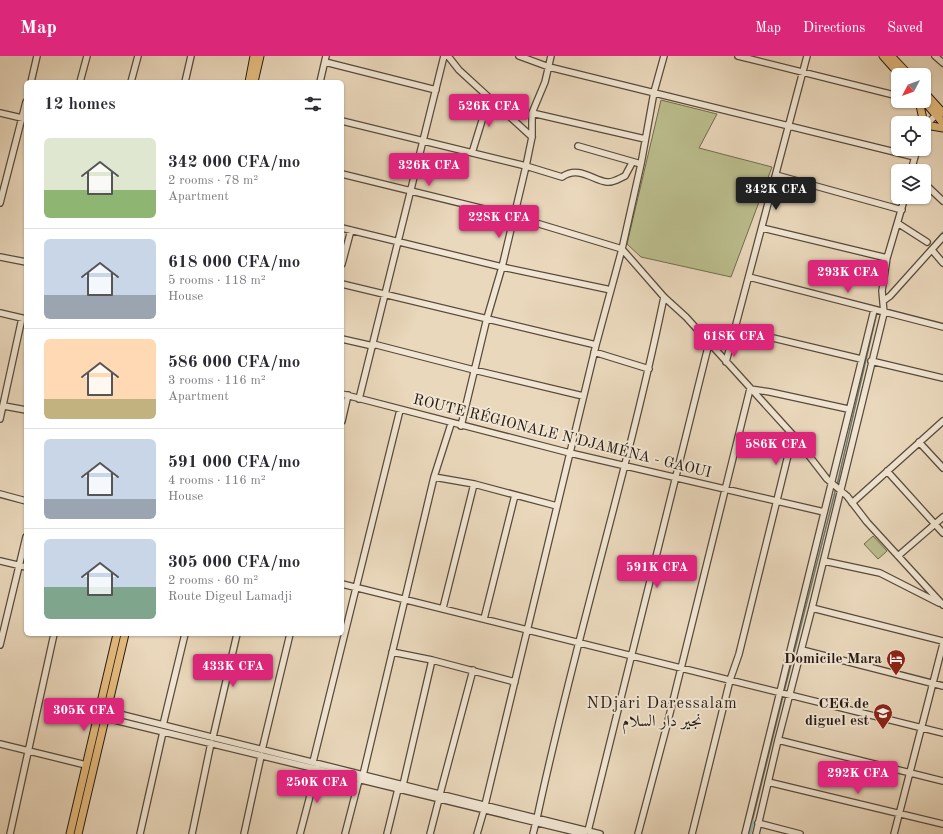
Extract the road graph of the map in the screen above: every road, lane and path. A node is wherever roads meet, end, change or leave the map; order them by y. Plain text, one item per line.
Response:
1 (37, 56) edge
2 (86, 56) edge
3 (138, 56) edge
4 (191, 56) edge
5 (254, 56) edge
6 (260, 56) edge
7 (326, 56) edge
8 (444, 56) edge
9 (448, 56) edge
10 (519, 56) edge
11 (551, 56) edge
12 (664, 56) edge
13 (738, 56) edge
14 (807, 56) edge
15 (935, 56) edge
16 (889, 57) edge
17 (325, 62) junction
18 (943, 63) edge
19 (549, 67) junction
20 (896, 68) edge
21 (901, 68) edge
22 (803, 72) junction
23 (31, 80) edge
24 (80, 80) edge
25 (132, 80) edge
26 (185, 80) edge
27 (249, 80) edge
28 (254, 80) edge
29 (320, 80) edge
30 (436, 90) junction
31 (654, 92) junction
32 (891, 94) edge
33 (489, 98) junction
34 (931, 102) edge
35 (937, 110) edge
36 (0, 113) edge
37 (532, 113) junction
38 (24, 119) edge
39 (344, 121) edge
40 (943, 123) edge
41 (931, 125) edge
42 (789, 126) junction
43 (943, 128) edge
44 (532, 137) junction
45 (422, 140) junction
46 (645, 140) junction
47 (578, 146) dead end
48 (472, 153) junction
49 (915, 157) joint
50 (632, 163) junction
51 (641, 164) junction
52 (913, 164) edge
53 (526, 166) junction
54 (776, 174) junction
55 (344, 175) edge
56 (931, 190) edge
57 (409, 191) junction
58 (943, 201) edge
59 (0, 203) edge
60 (903, 204) edge
61 (902, 210) junction
62 (513, 216) junction
63 (899, 224) junction
64 (344, 228) edge
65 (762, 228) junction
66 (351, 230) junction
67 (943, 238) edge
68 (397, 242) junction
69 (927, 242) dead end
70 (622, 249) junction
71 (932, 250) junction
72 (0, 256) edge
73 (344, 256) edge
74 (888, 258) junction
75 (24, 262) edge
76 (943, 263) edge
77 (502, 267) junction
78 (749, 278) junction
79 (344, 284) edge
80 (611, 290) junction
81 (384, 294) junction
82 (664, 297) junction
83 (883, 300) junction
84 (874, 310) junction
85 (0, 313) edge
86 (884, 313) junction
87 (24, 318) edge
88 (487, 318) junction
89 (943, 327) edge
90 (735, 329) junction
91 (344, 339) edge
92 (709, 343) junction
93 (373, 345) junction
94 (596, 345) junction
95 (594, 352) junction
96 (861, 359) junction
97 (871, 361) junction
98 (726, 362) junction
99 (649, 369) junction
100 (474, 370) junction
101 (943, 378) edge
102 (750, 389) junction
103 (345, 395) edge
104 (583, 396) junction
105 (359, 399) junction
106 (4, 406) junction
107 (848, 409) junction
108 (24, 410) edge
109 (400, 410) junction
110 (0, 415) edge
111 (943, 421) edge
112 (451, 424) junction
113 (461, 426) junction
114 (793, 435) junction
115 (919, 442) junction
116 (570, 453) junction
117 (625, 465) junction
118 (943, 468) edge
119 (887, 471) junction
120 (434, 477) junction
121 (676, 477) junction
122 (832, 483) junction
123 (474, 484) junction
124 (725, 488) junction
125 (840, 489) junction
126 (0, 494) edge
127 (515, 495) junction
128 (24, 500) edge
129 (776, 500) junction
130 (852, 503) junction
131 (557, 506) junction
132 (824, 512) junction
133 (943, 517) edge
134 (935, 524) junction
135 (943, 533) edge
136 (24, 545) edge
137 (898, 556) junction
138 (0, 561) edge
139 (824, 562) junction
140 (19, 565) junction
141 (24, 566) edge
142 (344, 584) edge
143 (355, 586) junction
144 (405, 599) junction
145 (943, 605) edge
146 (443, 608) junction
147 (812, 608) junction
148 (484, 619) junction
149 (528, 629) junction
150 (344, 631) edge
151 (54, 636) edge
152 (117, 636) edge
153 (125, 636) edge
154 (185, 636) edge
155 (237, 636) edge
156 (290, 636) edge
157 (343, 636) edge
158 (580, 642) junction
159 (943, 642) edge
160 (0, 645) edge
161 (802, 650) junction
162 (392, 652) junction
163 (631, 655) junction
164 (432, 660) junction
165 (680, 667) junction
166 (473, 670) junction
167 (730, 680) junction
168 (515, 682) junction
169 (933, 683) junction
170 (943, 686) edge
171 (780, 692) junction
172 (789, 694) junction
173 (106, 714) junction
174 (921, 727) junction
175 (163, 728) junction
176 (943, 733) edge
177 (212, 740) junction
178 (778, 740) junction
179 (0, 744) edge
180 (29, 751) junction
181 (262, 753) junction
182 (312, 762) junction
183 (86, 765) junction
184 (317, 769) junction
185 (911, 772) junction
186 (361, 777) junction
187 (943, 781) edge
188 (768, 782) junction
189 (403, 785) junction
190 (398, 789) junction
191 (440, 797) junction
192 (484, 808) junction
193 (899, 813) junction
194 (537, 820) junction
195 (758, 823) junction
196 (943, 824) edge
197 (586, 832) edge
198 (10, 834) edge
199 (70, 834) edge
200 (78, 834) edge
201 (140, 834) edge
202 (192, 834) edge
203 (244, 834) edge
204 (300, 834) edge
205 (346, 834) edge
206 (387, 834) edge
207 (430, 834) edge
208 (477, 834) edge
209 (533, 834) edge
210 (600, 834) edge
211 (638, 834) edge
212 (692, 834) edge
213 (745, 834) edge
214 (756, 834) edge
215 (800, 834) edge
216 (894, 834) edge

1 - 23 street
2 - 24 street
3 - 25 street
4 - 26 street
5 - 27 main road
6 - 28 main road
7 - 17 street
8 - 30 street
9 - 33 street
10 - 19 street
11 - 19 street
12 - 31 street
13 - 22 street
14 - 22 street
15 - 18 street
16 - 20 main road
16 - 21 main road
17 - 29 street
17 - 30 street
19 - 31 street
19 - 37 street
22 - 32 street
22 - 42 street
30 - 45 street
31 - 42 street
31 - 46 street
33 - 44 street
33 - 48 street
34 - 35 main road
35 - 40 main road
36 - 38 street
37 - 44 street
37 - 46 street
38 - 59 street
39 - 45 street
41 - 43 main road
42 - 49 street
42 - 54 street
44 - 53 street
45 - 48 street
45 - 57 street
46 - 51 street
47 - 50 street
48 - 53 street
49 - 52 street
50 - 51 street
50 - 53 street
51 - 70 street
53 - 62 street
54 - 61 street
54 - 65 street
55 - 57 street
56 - 58 street
57 - 62 street
57 - 68 street
60 - 61 street
61 - 63 street
62 - 70 street
62 - 77 street
63 - 69 street
63 - 74 street
64 - 66 street
65 - 74 street
65 - 78 street
66 - 68 street
66 - 73 street
67 - 71 street
68 - 77 street
68 - 81 street
70 - 80 street
70 - 82 street
71 - 76 street
71 - 83 street
72 - 75 street
74 - 83 street
77 - 80 street
77 - 88 street
78 - 84 street
78 - 90 street
79 - 81 street
80 - 94 street
81 - 88 street
81 - 93 street
82 - 92 street
82 - 99 street
83 - 86 street
84 - 86 street
84 - 96 street
85 - 87 street
86 - 89 street
86 - 97 street
87 - 106 street
88 - 94 street
88 - 100 street
90 - 96 street
90 - 98 street
91 - 93 street
92 - 98 street
92 - 121 street
93 - 100 street
93 - 105 street
94 - 95 street
95 - 99 street
95 - 104 street
96 - 107 street
97 - 101 street
97 - 125 street
98 - 102 street
99 - 117 street
100 - 104 street
100 - 113 street
102 - 107 street
102 - 114 street
102 - 124 street
103 - 105 street, ROUTE RÉGIONALE N'DJAMÉNA - GAOUI
104 - 116 street
105 - 109 street, ROUTE RÉGIONALE N'DJAMÉNA - GAOUI
106 - 108 street
106 - 110 street
107 - 122 street
109 - 112 street, ROUTE RÉGIONALE N'DJAMÉNA - GAOUI
109 - 143 street
111 - 115 street
112 - 113 street, ROUTE RÉGIONALE N'DJAMÉNA - GAOUI
112 - 120 street
113 - 116 street, ROUTE RÉGIONALE N'DJAMÉNA - GAOUI
114 - 122 street
114 - 129 street
115 - 118 street
115 - 119 street
116 - 117 street, ROUTE RÉGIONALE N'DJAMÉNA - GAOUI
116 - 131 street
117 - 121 street, ROUTE RÉGIONALE N'DJAMÉNA - GAOUI
117 - 158 street
119 - 130 street
119 - 134 street
120 - 123 street
120 - 144 street
121 - 124 street, ROUTE RÉGIONALE N'DJAMÉNA - GAOUI
121 - 163 street
122 - 125 street
122 - 132 street
123 - 127 street
123 - 146 street
124 - 129 street, ROUTE RÉGIONALE N'DJAMÉNA - GAOUI
124 - 165 street
125 - 130 street
125 - 139 street
126 - 128 street
127 - 131 street
127 - 148 street
129 - 132 street, ROUTE RÉGIONALE N'DJAMÉNA - GAOUI
129 - 167 street
130 - 137 street
131 - 149 street
132 - 171 street
133 - 134 street
134 - 135 street
134 - 137 street
136 - 140 street
137 - 145 street
138 - 140 street
139 - 145 street
139 - 147 street
140 - 141 street
140 - 160 street
142 - 143 street
143 - 144 street
143 - 150 street
144 - 146 street
144 - 162 street
146 - 148 street
147 - 159 street
147 - 161 street
148 - 149 street
149 - 158 street
149 - 168 street
151 - 180 street
152 - 183 main road
153 - 173 main road
154 - 175 street
155 - 177 street
156 - 181 street
157 - 182 street
158 - 163 street
158 - 194 street
159 - 169 street
161 - 169 street
161 - 172 street
162 - 164 street
162 - 186 street
163 - 165 street
163 - 197 street
164 - 166 street
164 - 189 street
165 - 167 street
165 - 211 street
166 - 168 street
166 - 191 street
167 - 171 street
167 - 212 street
168 - 192 street
169 - 170 street
169 - 174 street
171 - 172 street
171 - 213 street
172 - 174 street
172 - 178 street
173 - 175 street
173 - 200 main road
174 - 176 street
174 - 185 street
175 - 177 street
175 - 201 street
177 - 181 street
177 - 202 street
178 - 185 street
178 - 188 street
179 - 180 street
180 - 183 street
180 - 198 street
181 - 182 street
181 - 184 street
181 - 203 street
182 - 186 street
183 - 199 main road
184 - 186 street
184 - 204 street
185 - 187 street
185 - 193 street
186 - 189 street
186 - 190 street
186 - 205 street
188 - 193 street
188 - 195 street
189 - 191 street
190 - 191 street
190 - 206 street
191 - 192 street
191 - 207 street
192 - 194 street
192 - 208 street
193 - 196 street
193 - 216 street
194 - 197 street
194 - 209 street
195 - 214 street
195 - 215 street
197 - 210 street

